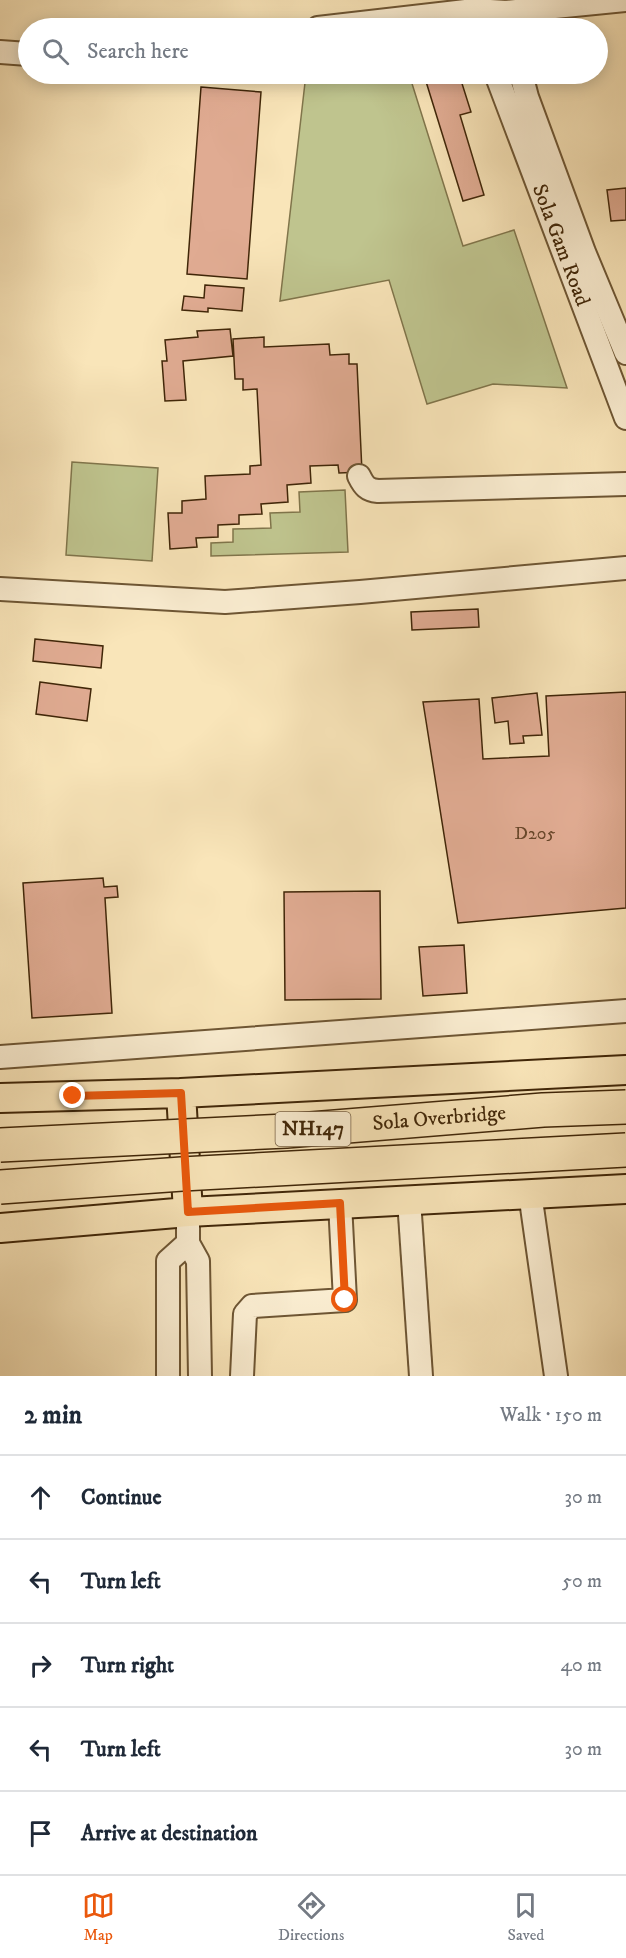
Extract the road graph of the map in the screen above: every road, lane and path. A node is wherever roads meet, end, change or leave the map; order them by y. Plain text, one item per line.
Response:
1 (626, 0) edge
2 (475, 13) edge
3 (507, 14) edge
4 (423, 18) edge
5 (0, 52) edge
6 (18, 53) edge
7 (500, 84) edge
8 (523, 84) edge
9 (626, 353) edge
10 (626, 418) edge
11 (358, 476) dead end
12 (626, 484) edge
13 (626, 568) edge
14 (0, 589) edge
15 (626, 1011) edge
16 (0, 1057) edge
17 (626, 1070) edge
18 (181, 1093) junction
19 (0, 1098) edge
20 (626, 1107) edge
21 (0, 1145) edge
22 (626, 1150) edge
23 (0, 1187) edge
24 (626, 1189) edge
25 (530, 1193) junction
26 (409, 1200) junction
27 (340, 1203) junction
28 (188, 1212) junction
29 (0, 1228) edge
30 (188, 1243) junction
31 (168, 1376) edge
32 (200, 1376) edge
33 (242, 1376) edge
34 (421, 1376) edge
35 (556, 1376) edge

1 - 3 street
2 - 3 street
2 - 4 street
5 - 6 street
7 - 10 street, Sola Gam Road
8 - 9 street, Sola Gam Road
11 - 12 street
13 - 14 street
15 - 16 street
17 - 18 main road
18 - 19 main road
18 - 28 main road
20 - 21 highway, Sola Overbridge / NH147, bridge
22 - 23 highway, Sola Overbridge / NH147, bridge
24 - 25 main road
25 - 26 main road
25 - 35 street
26 - 27 main road
26 - 34 street
27 - 28 main road
27 - 33 street
28 - 29 main road
28 - 30 street
30 - 31 street
30 - 32 street

